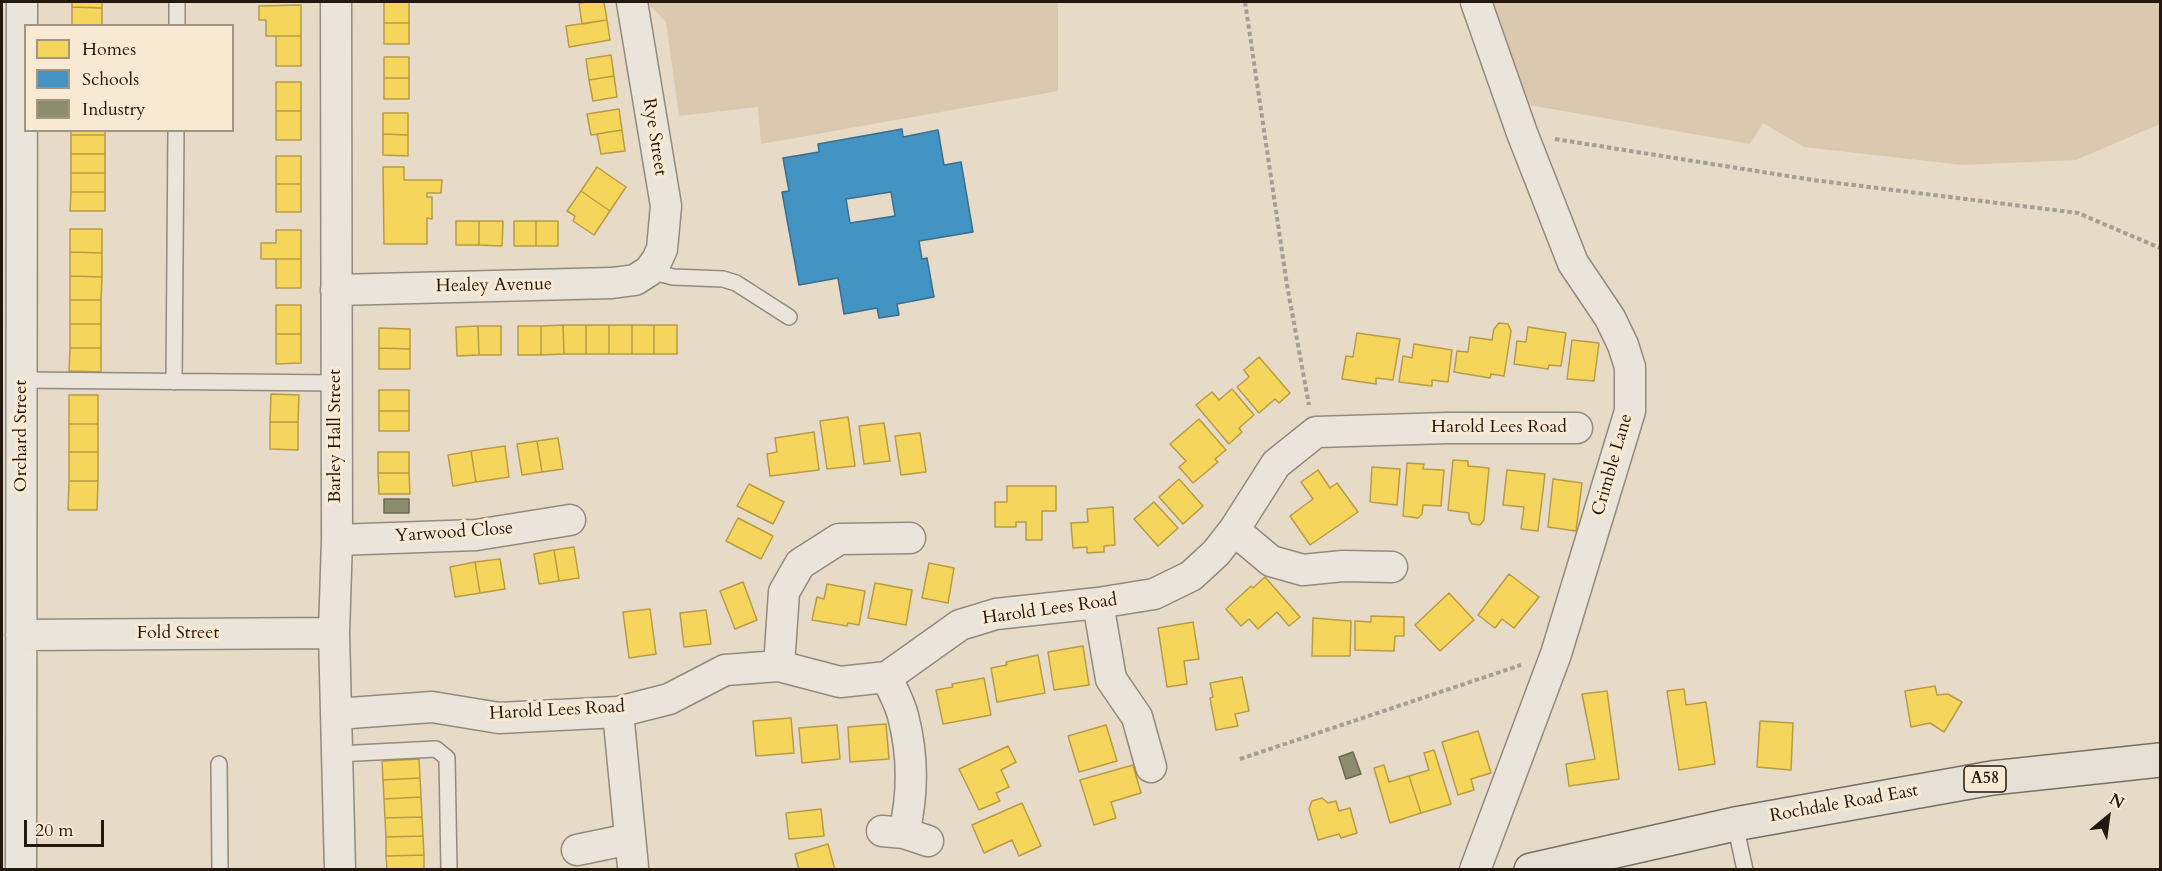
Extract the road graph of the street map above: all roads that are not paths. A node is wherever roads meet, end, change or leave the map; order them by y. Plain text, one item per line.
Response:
1 (22, 2) edge
2 (177, 2) edge
3 (336, 2) edge
4 (632, 2) edge
5 (1476, 2) edge
6 (177, 24) edge
7 (176, 132) edge
8 (650, 271) junction
9 (336, 290) junction
10 (789, 317) dead end
11 (22, 380) junction
12 (174, 382) junction
13 (336, 383) junction
14 (1577, 428) dead end
15 (570, 520) dead end
16 (1234, 530) junction
17 (910, 538) dead end
18 (337, 540) junction
19 (1392, 567) dead end
20 (1098, 603) junction
21 (334, 633) junction
22 (15, 650) edge
23 (779, 666) junction
24 (887, 677) junction
25 (618, 712) junction
26 (336, 714) junction
27 (337, 754) junction
28 (2160, 760) edge
29 (219, 764) dead end
30 (1151, 767) dead end
31 (1735, 824) junction
32 (905, 835) dead end
33 (577, 850) dead end
34 (21, 870) edge
35 (220, 870) edge
36 (340, 870) edge
37 (449, 870) edge
38 (1475, 870) edge
39 (1531, 870) edge
40 (1745, 870) edge

1 - 11 street, Orchard Street
2 - 6 lane
3 - 9 street, Barley Hall Street
4 - 8 street, Rye Street
5 - 38 street, Crimble Lane
7 - 12 lane
8 - 9 street, Healey Avenue
8 - 10 lane
9 - 13 street, Barley Hall Street
11 - 12 lane
11 - 22 street, Orchard Street
12 - 13 lane
13 - 18 street, Barley Hall Street
14 - 16 street, Harold Lees Road
15 - 18 street, Yarwood Close
16 - 19 street
16 - 20 street, Harold Lees Road
17 - 23 street
18 - 21 street, Barley Hall Street
20 - 24 street, Harold Lees Road
20 - 30 street
21 - 22 street, Fold Street
21 - 26 street, Barley Hall Street
22 - 34 street, Orchard Street
23 - 24 street, Harold Lees Road
23 - 25 street, Harold Lees Road
24 - 32 street
25 - 26 street, Harold Lees Road
25 - 33 street
26 - 27 street, Barley Hall Street
27 - 36 street, Barley Hall Street
27 - 37 lane
28 - 31 highway, Rochdale Road East / A58
29 - 35 lane
31 - 39 highway, Rochdale Road East / A58
31 - 40 lane

